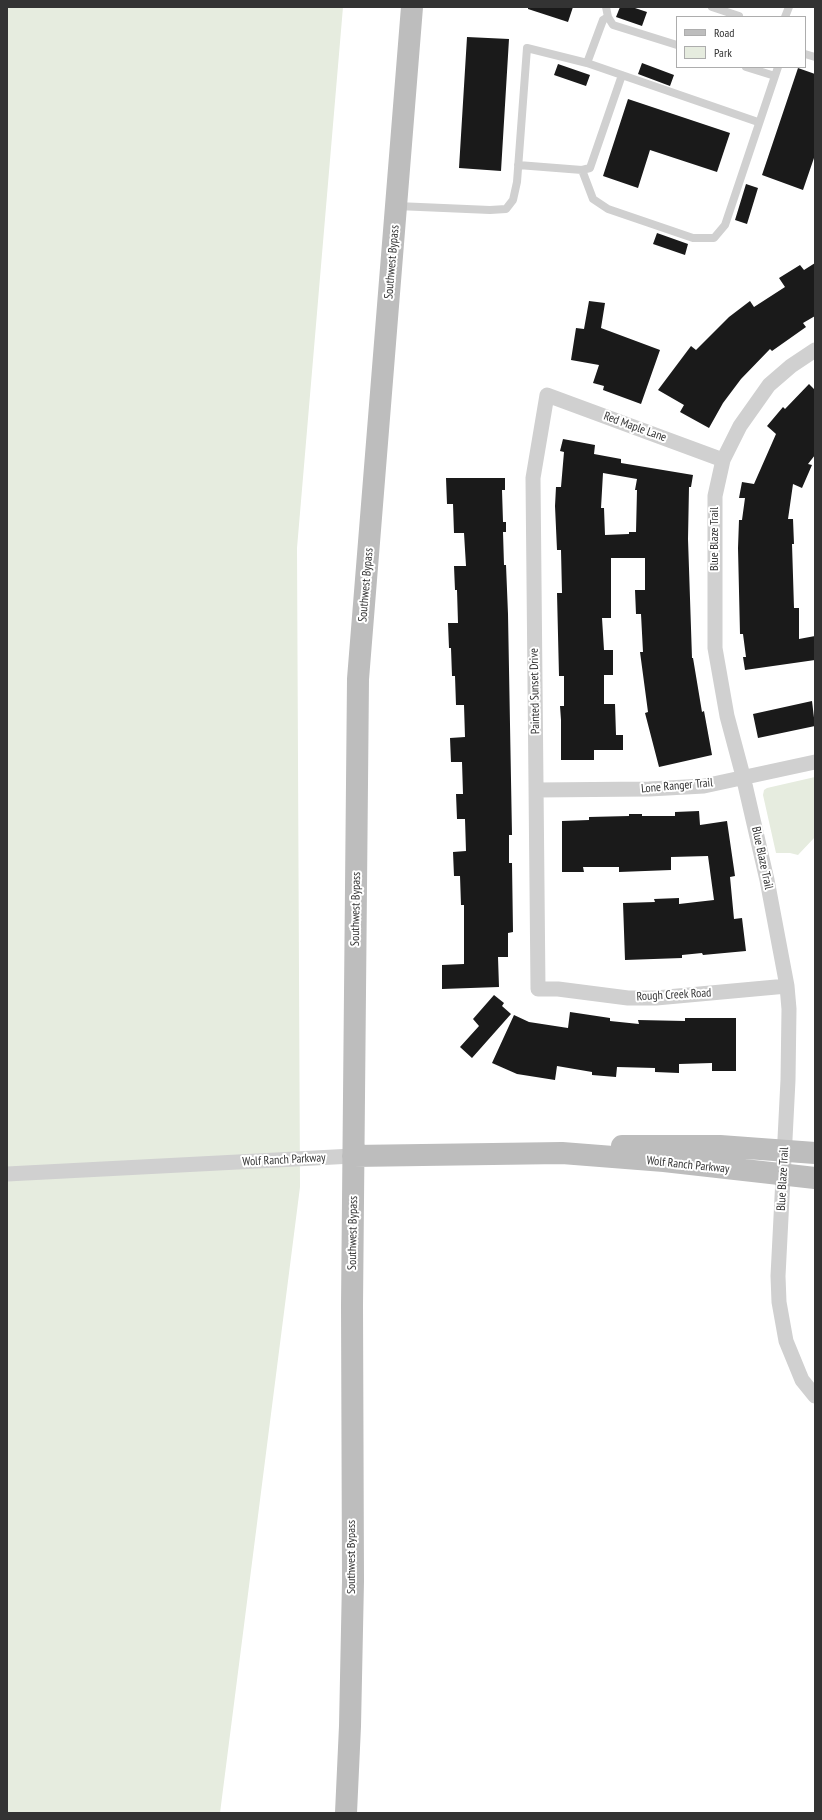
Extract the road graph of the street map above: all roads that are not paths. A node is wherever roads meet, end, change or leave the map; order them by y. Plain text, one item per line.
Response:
1 (412, 7) edge
2 (606, 7) edge
3 (712, 7) edge
4 (742, 7) edge
5 (740, 16) edge
6 (608, 17) junction
7 (676, 45) edge
8 (587, 63) junction
9 (749, 68) edge
10 (778, 68) edge
11 (622, 75) junction
12 (775, 76) junction
13 (758, 122) junction
14 (518, 165) junction
15 (582, 170) junction
16 (397, 206) junction
17 (815, 350) edge
18 (548, 395) joint
19 (723, 460) junction
20 (815, 762) edge
21 (743, 776) junction
22 (537, 790) junction
23 (787, 986) junction
24 (538, 988) joint
25 (785, 1150) junction
26 (562, 1153) junction
27 (815, 1153) edge
28 (353, 1156) junction
29 (7, 1174) edge
30 (783, 1174) junction
31 (815, 1178) edge
32 (815, 1396) edge
33 (346, 1813) edge

1 - 16 street, Southwest Bypass
2 - 6 lane
3 - 5 lane
4 - 5 lane
6 - 7 lane
6 - 8 lane
8 - 11 lane
8 - 14 lane
9 - 12 lane
10 - 12 lane
11 - 13 lane
11 - 15 lane
12 - 13 lane
13 - 15 lane
14 - 15 lane
14 - 16 lane
16 - 28 street, Southwest Bypass
17 - 19 street, Blue Blaze Trail
18 - 19 street, Red Maple Lane
18 - 22 street, Painted Sunset Drive
19 - 21 street, Blue Blaze Trail
20 - 21 street, Lone Ranger Trail
21 - 22 street, Lone Ranger Trail
21 - 23 street, Blue Blaze Trail
22 - 24 street, Painted Sunset Drive
23 - 24 street, Rough Creek Road
23 - 25 street, Blue Blaze Trail
25 - 26 street, Wolf Ranch Parkway
25 - 27 street, Wolf Ranch Parkway
25 - 30 street, Blue Blaze Trail
26 - 28 street, Wolf Ranch Parkway
26 - 30 street, Wolf Ranch Parkway
28 - 29 street, Wolf Ranch Parkway
28 - 33 street, Southwest Bypass
30 - 31 street, Wolf Ranch Parkway
30 - 32 street, Blue Blaze Trail

